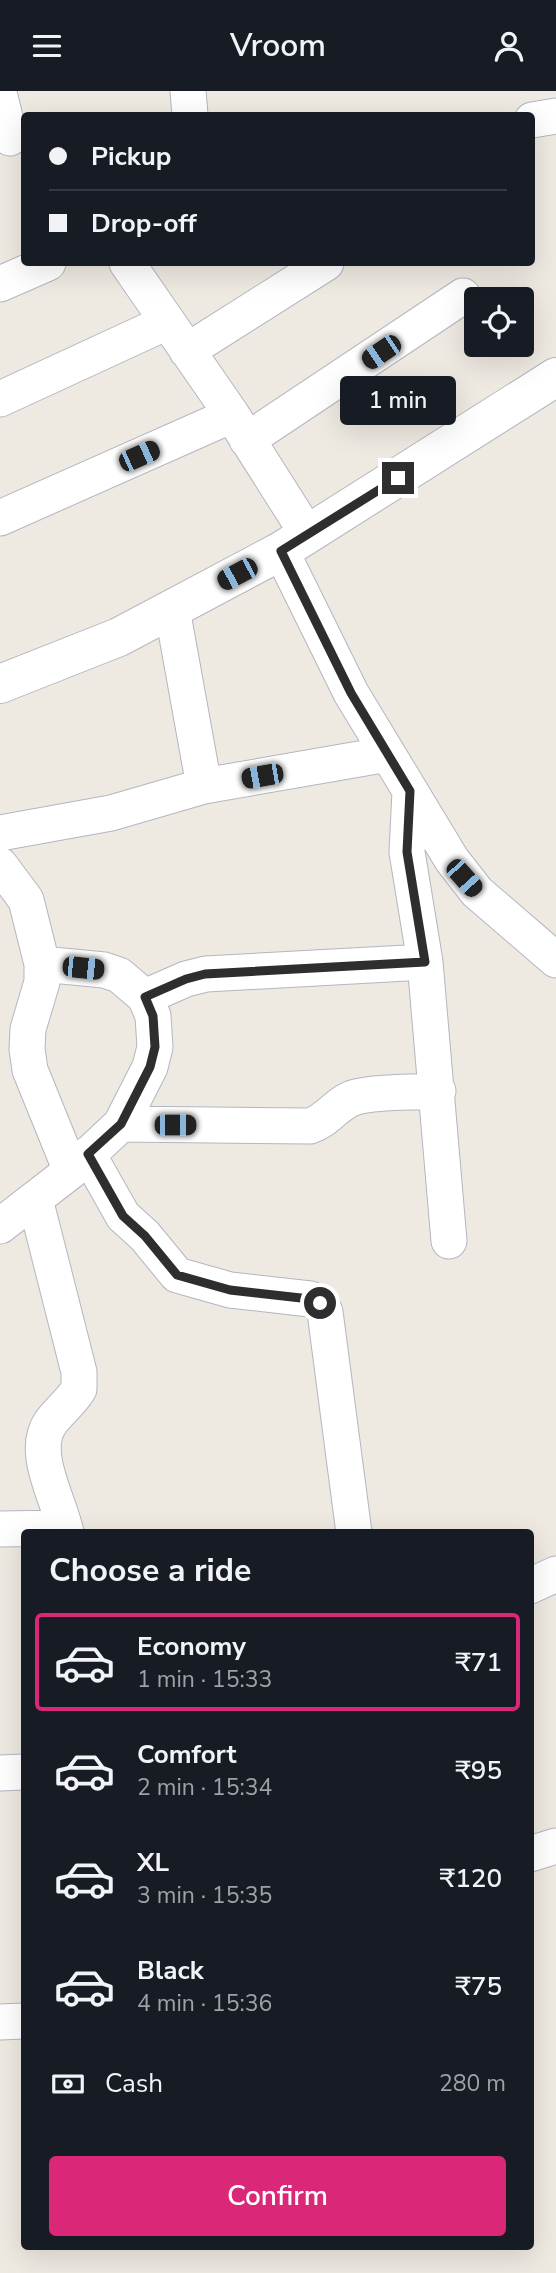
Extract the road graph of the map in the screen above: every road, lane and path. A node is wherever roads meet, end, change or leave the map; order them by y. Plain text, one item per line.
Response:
1 (188, 91) edge
2 (0, 97) edge
3 (190, 112) edge
4 (556, 115) edge
5 (535, 119) edge
6 (11, 139) edge
7 (41, 266) edge
8 (129, 266) edge
9 (321, 266) edge
10 (0, 283) edge
11 (463, 296) dead end
12 (167, 322) junction
13 (187, 351) junction
14 (556, 377) edge
15 (0, 399) edge
16 (240, 428) junction
17 (0, 518) edge
18 (295, 543) junction
19 (172, 609) junction
20 (0, 684) edge
21 (388, 754) junction
22 (204, 786) junction
23 (410, 791) junction
24 (0, 833) edge
25 (0, 865) edge
26 (556, 960) edge
27 (425, 962) junction
28 (42, 964) junction
29 (145, 997) junction
30 (438, 1091) junction
31 (121, 1124) junction
32 (80, 1162) junction
33 (35, 1199) junction
34 (0, 1226) edge
35 (449, 1241) dead end
36 (0, 1529) edge
37 (65, 1529) edge
38 (353, 1529) edge
39 (21, 1530) edge
40 (556, 1574) edge
41 (534, 1584) edge
42 (21, 1772) edge
43 (0, 1773) edge
44 (556, 1846) edge
45 (534, 1853) edge
46 (21, 2021) edge
47 (0, 2022) edge

1 - 3 street
2 - 6 street
4 - 5 street
7 - 10 street
8 - 12 street
9 - 13 street
11 - 16 street
12 - 13 street
12 - 15 street
13 - 16 street
14 - 18 street
16 - 17 street
16 - 18 street
18 - 19 street
18 - 21 street
19 - 20 street
19 - 22 street
21 - 22 street
21 - 23 street
22 - 24 street
23 - 26 street
23 - 27 street
25 - 28 street
27 - 29 street
27 - 30 street
28 - 29 street
28 - 32 street
29 - 31 street
30 - 31 street
30 - 35 street
31 - 32 street
32 - 33 street
32 - 38 street
33 - 34 street
33 - 37 street
36 - 39 street
40 - 41 street
42 - 43 street
44 - 45 street
46 - 47 street

